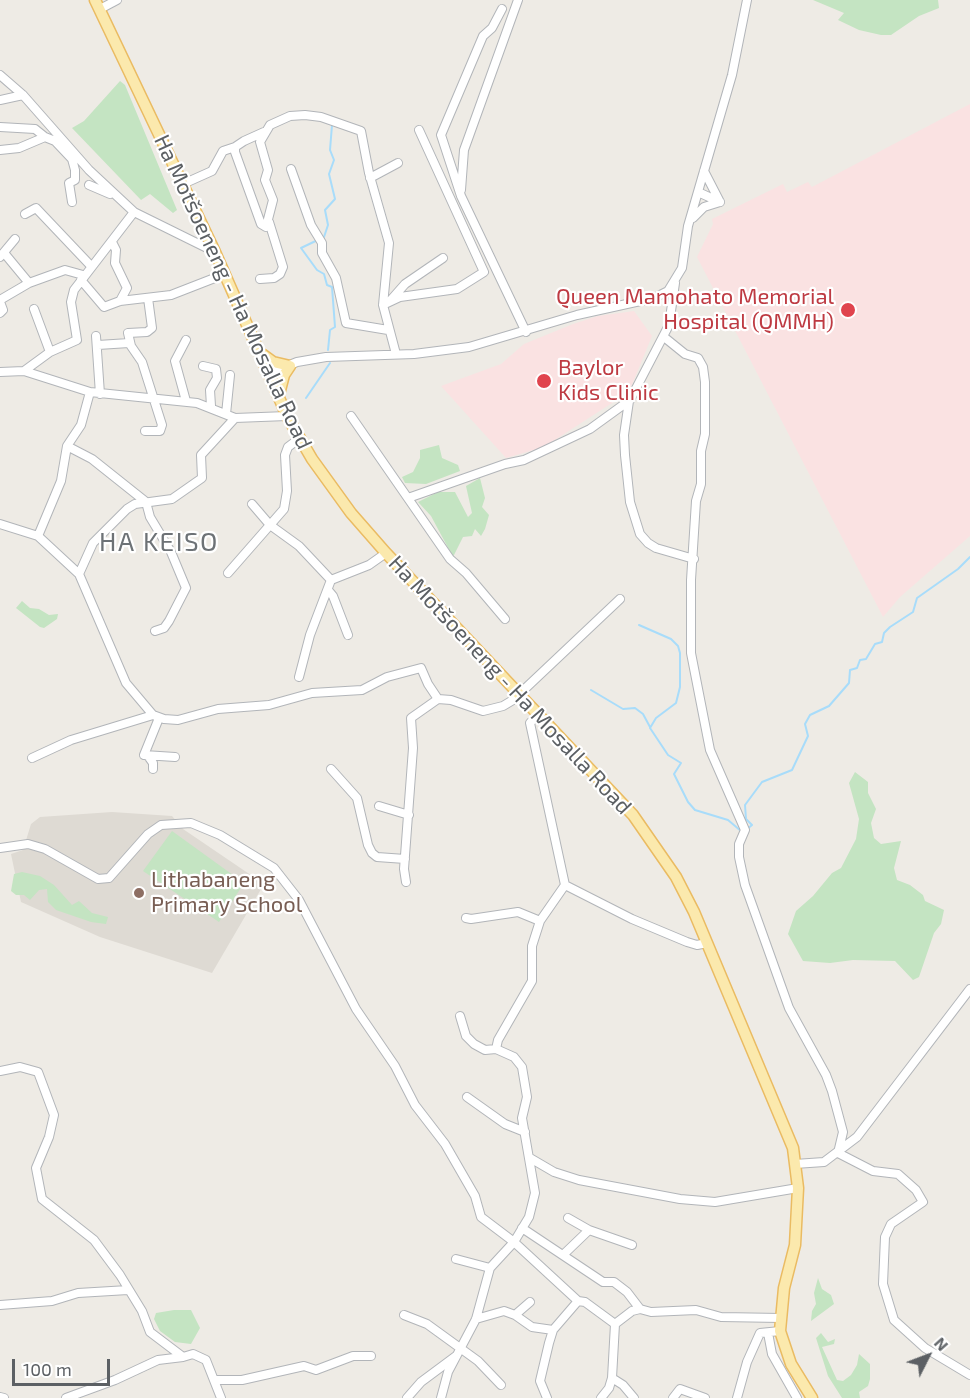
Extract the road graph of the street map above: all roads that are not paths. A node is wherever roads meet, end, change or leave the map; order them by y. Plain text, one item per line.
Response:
1 (117, 0) edge
2 (518, 0) edge
3 (747, 0) edge
4 (97, 4) edge
5 (502, 9) dead end
6 (0, 75) edge
7 (23, 95) junction
8 (0, 100) edge
9 (0, 127) edge
10 (419, 130) dead end
11 (264, 132) junction
12 (45, 137) junction
13 (234, 147) junction
14 (0, 150) edge
15 (398, 163) dead end
16 (291, 169) dead end
17 (704, 171) junction
18 (370, 178) junction
19 (183, 184) junction
20 (88, 185) dead end
21 (698, 192) junction
22 (116, 196) junction
23 (460, 196) junction
24 (72, 202) dead end
25 (720, 202) junction
26 (134, 212) junction
27 (26, 214) dead end
28 (269, 222) junction
29 (688, 226) junction
30 (15, 239) dead end
31 (112, 242) junction
32 (215, 252) junction
33 (3, 256) edge
34 (443, 258) dead end
35 (91, 266) junction
36 (225, 274) junction
37 (82, 278) junction
38 (260, 279) dead end
39 (28, 283) junction
40 (675, 283) junction
41 (148, 298) junction
42 (0, 301) edge
43 (120, 301) junction
44 (386, 303) junction
45 (34, 309) dead end
46 (0, 313) edge
47 (388, 330) junction
48 (526, 332) junction
49 (96, 336) dead end
50 (664, 337) junction
51 (186, 340) dead end
52 (129, 343) junction
53 (98, 345) junction
54 (50, 352) junction
55 (260, 352) junction
56 (396, 354) junction
57 (203, 366) dead end
58 (290, 366) junction
59 (24, 371) junction
60 (0, 372) edge
61 (270, 373) junction
62 (230, 375) dead end
63 (90, 392) junction
64 (100, 394) junction
65 (279, 396) junction
66 (153, 399) junction
67 (630, 400) junction
68 (186, 401) junction
69 (211, 406) junction
70 (226, 414) junction
71 (287, 416) junction
72 (351, 416) dead end
73 (235, 418) junction
74 (145, 431) dead end
75 (300, 438) junction
76 (67, 446) junction
77 (408, 498) junction
78 (146, 502) junction
79 (252, 504) dead end
80 (0, 524) edge
81 (270, 525) junction
82 (38, 536) junction
83 (387, 553) junction
84 (694, 559) junction
85 (228, 573) dead end
86 (79, 574) junction
87 (331, 580) junction
88 (328, 590) junction
89 (620, 599) dead end
90 (505, 619) dead end
91 (155, 631) dead end
92 (348, 636) dead end
93 (299, 677) dead end
94 (518, 694) junction
95 (438, 699) junction
96 (538, 714) junction
97 (156, 716) junction
98 (148, 756) junction
99 (175, 757) dead end
100 (32, 758) dead end
101 (153, 769) dead end
102 (331, 769) dead end
103 (379, 806) dead end
104 (409, 815) junction
105 (0, 848) edge
106 (405, 858) junction
107 (406, 882) dead end
108 (565, 885) junction
109 (466, 918) dead end
110 (540, 921) junction
111 (707, 943) junction
112 (970, 989) edge
113 (460, 1016) dead end
114 (496, 1049) junction
115 (0, 1070) edge
116 (0, 1076) edge
117 (467, 1097) dead end
118 (525, 1132) junction
119 (838, 1153) junction
120 (530, 1158) junction
121 (795, 1164) junction
122 (798, 1188) junction
123 (568, 1218) dead end
124 (522, 1228) junction
125 (589, 1230) junction
126 (514, 1242) junction
127 (632, 1245) dead end
128 (564, 1254) junction
129 (456, 1259) dead end
130 (490, 1268) junction
131 (128, 1290) junction
132 (578, 1301) junction
133 (530, 1302) dead end
134 (0, 1305) edge
135 (640, 1309) junction
136 (404, 1315) dead end
137 (515, 1315) junction
138 (781, 1318) junction
139 (476, 1319) junction
140 (615, 1324) junction
141 (554, 1330) junction
142 (780, 1330) junction
143 (768, 1333) junction
144 (458, 1352) junction
145 (370, 1356) dead end
146 (183, 1357) junction
147 (970, 1375) edge
148 (612, 1378) junction
149 (216, 1380) junction
150 (501, 1385) dead end
151 (66, 1398) edge
152 (221, 1398) edge
153 (406, 1398) edge
154 (441, 1398) edge
155 (547, 1398) edge
156 (601, 1398) edge
157 (634, 1398) edge
158 (673, 1398) edge
159 (705, 1398) edge
160 (737, 1398) edge
161 (797, 1398) edge
162 (812, 1398) edge

1 - 4 street
2 - 23 street
3 - 17 street
4 - 19 main road, Ha Motšoeneng - Ha Mosalla Road
5 - 23 street
6 - 7 street
7 - 8 street
7 - 22 street
9 - 12 street
10 - 44 street
11 - 13 street
11 - 18 street
11 - 28 street
12 - 14 street
12 - 24 street
13 - 19 street
13 - 28 street
15 - 18 street
16 - 47 street
17 - 21 street
17 - 25 street
18 - 44 street
19 - 32 main road, Ha Motšoeneng - Ha Mosalla Road
20 - 22 street
21 - 25 street
21 - 29 street
22 - 26 street
23 - 48 street
25 - 29 street
26 - 31 street
26 - 32 street
27 - 35 street
28 - 38 street
29 - 40 street
30 - 33 street
31 - 35 street
31 - 43 street
32 - 36 main road, Ha Motšoeneng - Ha Mosalla Road
33 - 39 street
34 - 44 street
35 - 37 street
36 - 41 street
36 - 55 main road, Ha Motšoeneng - Ha Mosalla Road
37 - 39 street
37 - 43 street
37 - 54 street
39 - 42 street
40 - 48 street
40 - 50 street
41 - 43 street
41 - 52 street
42 - 46 street
44 - 47 street
45 - 54 street
47 - 56 street
48 - 56 street
49 - 53 street
50 - 67 street
50 - 84 street
51 - 68 street
52 - 53 street
52 - 66 street
53 - 64 street
54 - 59 street
55 - 58 main road
55 - 61 main road, Ha Motšoeneng - Ha Mosalla Road
56 - 58 street
57 - 69 street
58 - 61 street
58 - 65 main road
59 - 60 street
59 - 63 street
61 - 65 main road, Ha Motšoeneng - Ha Mosalla Road
62 - 70 street
63 - 64 street
63 - 76 street
64 - 66 street
65 - 71 main road, Ha Motšoeneng - Ha Mosalla Road
66 - 68 street
66 - 74 street
67 - 77 street
67 - 84 street
68 - 69 street
69 - 70 street
70 - 73 street
71 - 73 street
71 - 75 main road, Ha Motšoeneng - Ha Mosalla Road
72 - 77 street
73 - 78 street
75 - 81 street
75 - 83 main road, Ha Motšoeneng - Ha Mosalla Road
76 - 78 street
76 - 82 street
77 - 90 street
78 - 86 street
78 - 91 street
79 - 81 street
80 - 82 street
81 - 85 street
81 - 87 street
82 - 86 street
83 - 87 street
83 - 94 main road, Ha Motšoeneng - Ha Mosalla Road
84 - 119 street
86 - 97 street
87 - 88 street
88 - 92 street
88 - 93 street
89 - 94 street
94 - 95 street
94 - 96 main road, Ha Motšoeneng - Ha Mosalla Road
95 - 97 street
95 - 104 street
96 - 108 street
96 - 111 main road, Ha Motšoeneng - Ha Mosalla Road
97 - 98 street
97 - 100 street
98 - 99 street
98 - 101 street
102 - 106 street
103 - 104 street
104 - 106 street
105 - 126 street
106 - 107 street
108 - 110 street
108 - 111 street
109 - 110 street
110 - 114 street
111 - 121 main road, Ha Motšoeneng - Ha Mosalla Road
112 - 119 street
113 - 114 street
114 - 118 street
115 - 116 street
115 - 131 street
117 - 118 street
118 - 120 street
119 - 121 street
119 - 147 street
120 - 122 street
120 - 124 street
121 - 122 main road, Ha Motšoeneng - Ha Mosalla Road
122 - 138 main road, Ha Motšoeneng - Ha Mosalla Road
123 - 125 street
124 - 126 street
124 - 128 street
125 - 127 street
125 - 128 street
126 - 130 street
126 - 132 street
128 - 135 street
129 - 130 street
130 - 139 street
131 - 134 street
131 - 146 street
132 - 140 street
132 - 141 street
133 - 137 street
135 - 138 street
135 - 140 street
136 - 144 street
137 - 139 street
137 - 141 street
138 - 142 main road, Ha Motšoeneng - Ha Mosalla Road
139 - 144 street
140 - 148 street
141 - 155 street
142 - 143 street
142 - 162 main road, Ha Motšoeneng - Ha Mosalla Road
143 - 160 street
143 - 161 street
144 - 150 street
144 - 153 street
144 - 154 street
145 - 149 street
146 - 149 street
146 - 151 street
148 - 156 street
148 - 157 street
149 - 152 street
158 - 159 street

